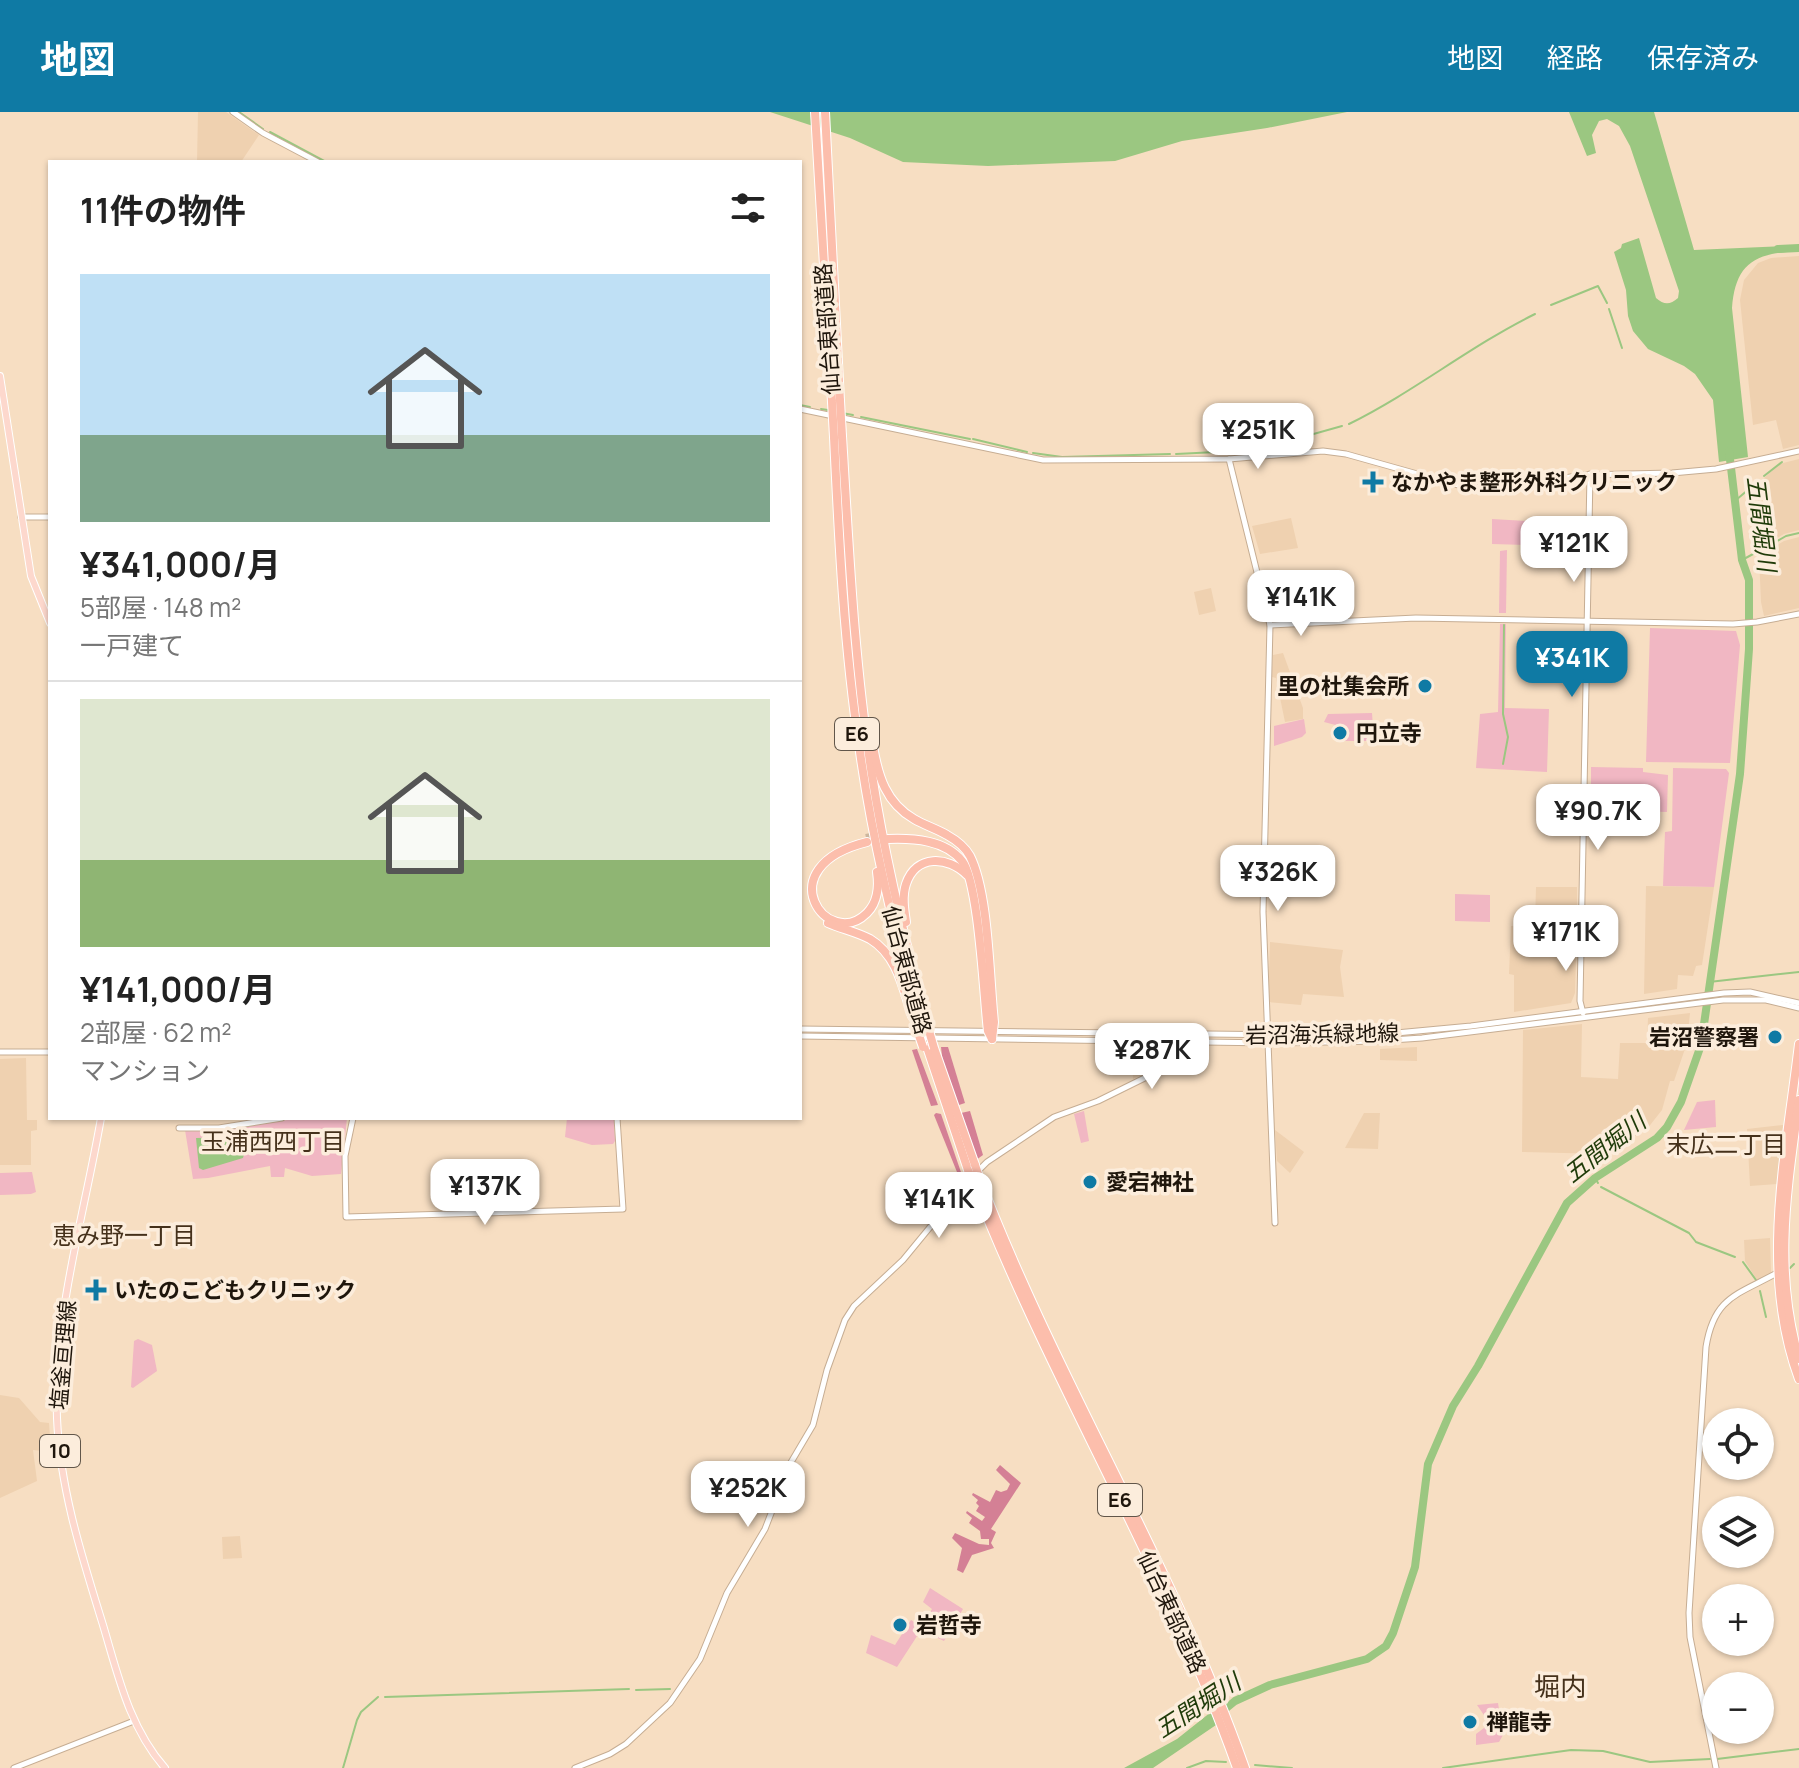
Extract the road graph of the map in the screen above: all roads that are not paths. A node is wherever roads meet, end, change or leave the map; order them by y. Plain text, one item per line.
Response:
1 (233, 112) edge
2 (815, 112) edge
3 (825, 112) edge
4 (314, 160) edge
5 (827, 242) junction
6 (0, 376) edge
7 (802, 409) edge
8 (838, 437) junction
9 (1799, 451) edge
10 (1229, 459) junction
11 (1590, 474) junction
12 (21, 517) junction
13 (48, 517) edge
14 (1799, 614) edge
15 (48, 618) edge
16 (1588, 620) junction
17 (1270, 625) junction
18 (856, 643) junction
19 (854, 711) junction
20 (973, 864) junction
21 (970, 879) junction
22 (1799, 1005) edge
23 (1583, 1014) junction
24 (921, 1024) junction
25 (802, 1029) edge
26 (992, 1034) junction
27 (802, 1036) edge
28 (1188, 1039) junction
29 (1268, 1039) junction
30 (1799, 1044) edge
31 (928, 1047) junction
32 (0, 1052) edge
33 (48, 1052) edge
34 (1799, 1100) edge
35 (101, 1120) edge
36 (269, 1120) edge
37 (353, 1120) edge
38 (617, 1120) edge
39 (179, 1128) dead end
40 (972, 1168) junction
41 (1275, 1223) dead end
42 (1777, 1273) junction
43 (1799, 1359) edge
44 (1799, 1379) edge
45 (1200, 1661) junction
46 (134, 1721) junction
47 (1715, 1762) edge
48 (162, 1767) edge
49 (14, 1768) edge
50 (575, 1768) edge
51 (1237, 1768) edge
52 (1245, 1768) edge

1 - 4 street
2 - 5 highway, 仙台東部道路 / E6
3 - 5 highway, 仙台東部道路 / E6
5 - 8 highway, 仙台東部道路 / E6, bridge
6 - 12 main road
7 - 10 street
8 - 18 highway, 仙台東部道路 / E6
8 - 19 highway, 仙台東部道路 / E6
9 - 11 street
10 - 11 street
10 - 17 street
11 - 16 street
12 - 13 street
12 - 15 main road
14 - 16 street
16 - 17 street
16 - 23 street
17 - 29 street
18 - 20 highway
18 - 24 highway, 仙台東部道路 / E6
19 - 24 highway, 仙台東部道路 / E6
19 - 24 highway
20 - 21 highway
20 - 26 highway
21 - 24 highway
21 - 26 highway
22 - 23 street, 岩沼海浜緑地線
23 - 29 street, 岩沼海浜緑地線
24 - 31 highway, 仙台東部道路 / E6, bridge
25 - 26 street, 岩沼海浜緑地線
26 - 27 street, 岩沼海浜緑地線
26 - 28 street, 岩沼海浜緑地線
28 - 29 street, 岩沼海浜緑地線
28 - 50 street
29 - 41 street
30 - 42 highway
31 - 40 highway, 仙台東部道路 / E6
31 - 40 highway, 仙台東部道路 / E6
32 - 33 street
34 - 43 highway
35 - 46 main road, 塩釜亘理線 / 10
36 - 39 street
37 - 38 street
40 - 45 highway, 仙台東部道路 / E6, bridge
42 - 44 highway
42 - 47 street
45 - 51 highway, 仙台東部道路 / E6
45 - 52 highway, 仙台東部道路 / E6
46 - 48 main road, 塩釜亘理線 / 10
46 - 49 street

